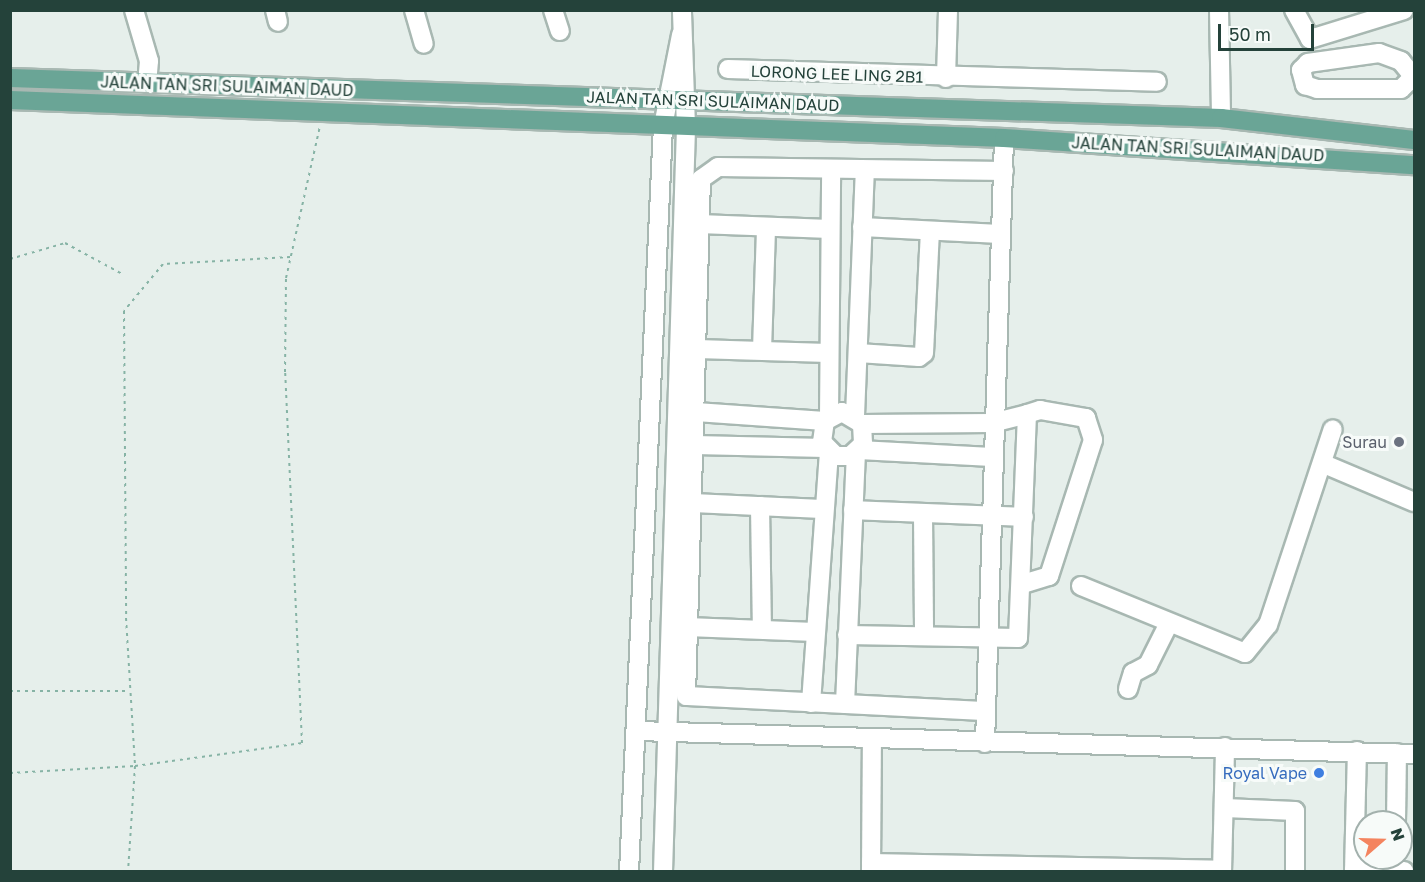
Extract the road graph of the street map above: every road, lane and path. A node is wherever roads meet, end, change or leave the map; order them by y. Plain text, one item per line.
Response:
1 (134, 10) edge
2 (414, 10) edge
3 (554, 10) edge
4 (682, 10) edge
5 (948, 10) edge
6 (1219, 10) edge
7 (1294, 10) edge
8 (1404, 10) edge
9 (560, 31) dead end
10 (682, 33) junction
11 (424, 44) dead end
12 (728, 69) dead end
13 (1414, 76) edge
14 (10, 78) edge
15 (946, 78) junction
16 (1157, 82) dead end
17 (147, 83) junction
18 (10, 100) edge
19 (666, 100) junction
20 (686, 100) junction
21 (323, 112) junction
22 (1221, 118) junction
23 (663, 126) junction
24 (686, 127) junction
25 (1004, 138) junction
26 (1414, 140) edge
27 (1414, 165) edge
28 (831, 170) junction
29 (864, 171) junction
30 (1004, 171) junction
31 (699, 224) junction
32 (766, 227) junction
33 (862, 227) junction
34 (830, 229) junction
35 (930, 231) junction
36 (1000, 234) junction
37 (290, 257) junction
38 (656, 257) junction
39 (10, 259) edge
40 (681, 259) junction
41 (124, 275) dead end
42 (689, 284) junction
43 (697, 349) junction
44 (762, 350) junction
45 (828, 353) junction
46 (858, 353) junction
47 (696, 412) junction
48 (1027, 414) junction
49 (827, 419) junction
50 (859, 420) junction
51 (992, 423) junction
52 (1333, 429) dead end
53 (695, 445) junction
54 (827, 450) junction
55 (858, 451) junction
56 (992, 457) junction
57 (1324, 464) junction
58 (1414, 502) edge
59 (693, 503) junction
60 (760, 506) junction
61 (822, 509) junction
62 (853, 510) junction
63 (923, 513) junction
64 (990, 516) junction
65 (1024, 517) junction
66 (680, 579) junction
67 (1023, 584) junction
68 (1081, 586) dead end
69 (1168, 625) junction
70 (687, 627) junction
71 (762, 629) junction
72 (814, 632) junction
73 (847, 635) junction
74 (924, 636) junction
75 (986, 640) junction
76 (1128, 689) dead end
77 (10, 690) edge
78 (130, 690) junction
79 (811, 703) junction
80 (844, 704) junction
81 (984, 711) junction
82 (637, 731) junction
83 (671, 731) junction
84 (873, 740) junction
85 (985, 744) junction
86 (1225, 747) junction
87 (1357, 752) junction
88 (1406, 754) edge
89 (135, 766) junction
90 (10, 773) edge
91 (1225, 808) junction
92 (1398, 810) edge
93 (871, 867) edge
94 (1030, 868) edge
95 (1067, 869) edge
96 (1222, 871) edge
97 (1354, 871) edge
98 (1404, 871) edge
99 (1414, 871) edge
100 (128, 872) edge
101 (629, 872) edge
102 (663, 872) edge
103 (1294, 872) edge

1 - 17 street
2 - 11 street
3 - 9 street
4 - 10 street
5 - 15 street, LORONG LEE LING 2B1
6 - 22 street
7 - 8 street
10 - 19 street
10 - 20 street
12 - 15 street, LORONG LEE LING 2B1
13 - 13 street
14 - 17 main road, JALAN TAN SRI SULAIMAN DAUD
15 - 16 street, LORONG LEE LING 2B1
17 - 19 main road, JALAN TAN SRI SULAIMAN DAUD
18 - 21 main road, JALAN TAN SRI SULAIMAN DAUD
19 - 20 main road, JALAN TAN SRI SULAIMAN DAUD
19 - 23 street
20 - 22 main road, JALAN TAN SRI SULAIMAN DAUD
20 - 24 street
21 - 23 main road, JALAN TAN SRI SULAIMAN DAUD
21 - 37 path
22 - 26 main road, JALAN TAN SRI SULAIMAN DAUD
23 - 24 main road, JALAN TAN SRI SULAIMAN DAUD
23 - 38 street
24 - 25 main road, JALAN TAN SRI SULAIMAN DAUD
24 - 40 street
25 - 27 main road, JALAN TAN SRI SULAIMAN DAUD
25 - 30 street
28 - 29 street
28 - 31 street
28 - 34 street
29 - 30 street
29 - 33 street
30 - 36 street
31 - 32 street
31 - 42 street
32 - 34 street
32 - 44 street
33 - 35 street
33 - 46 street
34 - 45 street
35 - 36 street
35 - 46 street
36 - 51 street
37 - 78 path
37 - 89 path
38 - 40 street
38 - 82 street
39 - 41 path
40 - 42 street
42 - 43 street
42 - 66 street
43 - 44 street
43 - 47 street
44 - 45 street
45 - 49 street
46 - 50 street
47 - 49 street
47 - 53 street
48 - 51 street
48 - 65 street
48 - 67 street
49 - 50 street
49 - 54 street
50 - 51 street
50 - 55 street
51 - 56 street
52 - 57 street
53 - 54 street
53 - 59 street
54 - 55 street
54 - 61 street
55 - 56 street
55 - 62 street
56 - 64 street
57 - 58 street
57 - 69 street
59 - 60 street
59 - 66 street
60 - 61 street
60 - 71 street
61 - 72 street
62 - 63 street
62 - 73 street
63 - 64 street
63 - 74 street
64 - 65 street
64 - 75 street
65 - 67 street
66 - 70 street
66 - 83 street
67 - 75 street
68 - 69 street
69 - 76 street
70 - 71 street
70 - 79 street
71 - 72 street
72 - 79 street
73 - 74 street
73 - 80 street
74 - 75 street
75 - 81 street
77 - 78 path
78 - 89 path
79 - 80 street
80 - 81 street
81 - 85 street
82 - 83 street
82 - 101 street
83 - 84 street
83 - 102 street
84 - 85 street
84 - 93 street
85 - 86 street
86 - 87 street
86 - 91 street
87 - 88 street
87 - 97 street
88 - 92 street
89 - 90 path
89 - 100 path
91 - 96 street
91 - 103 street
93 - 94 street
94 - 95 street
95 - 96 street
97 - 98 street
98 - 99 street

